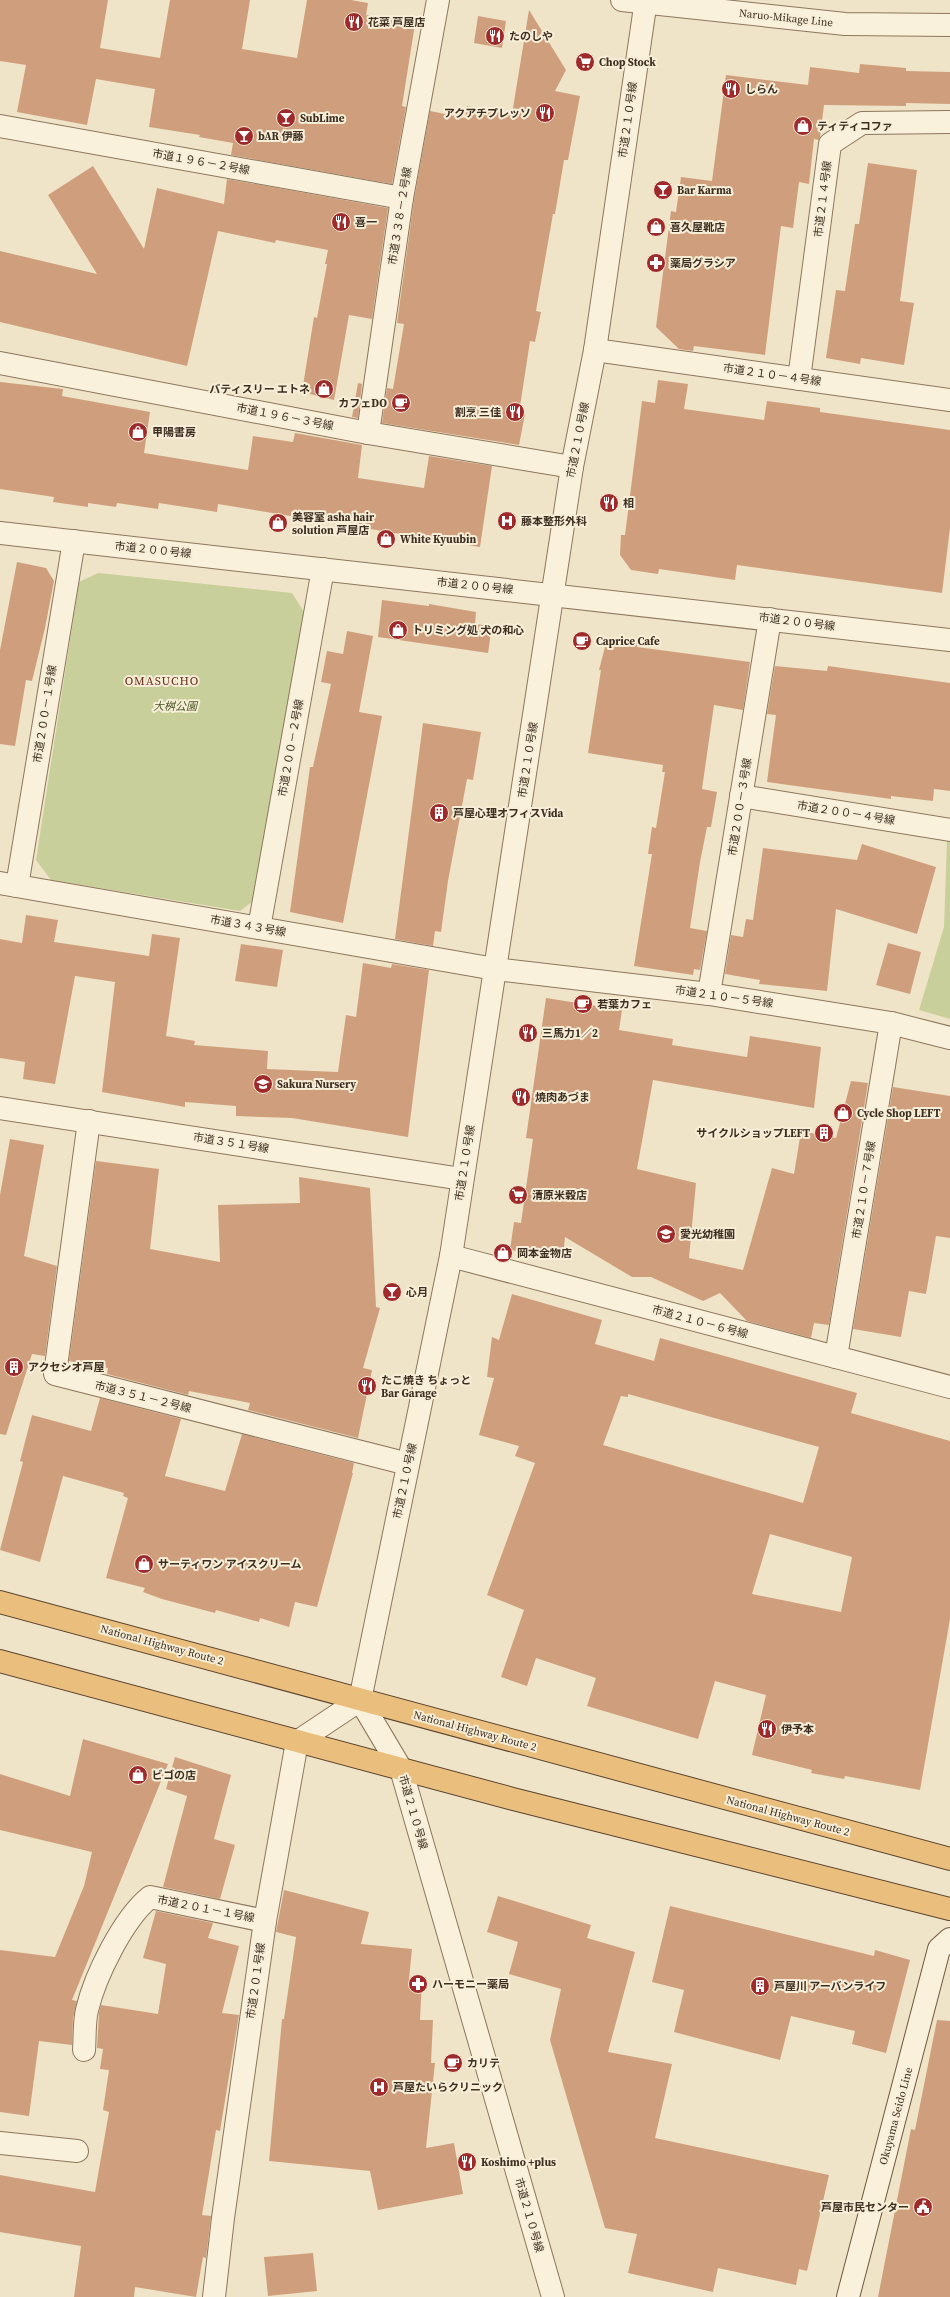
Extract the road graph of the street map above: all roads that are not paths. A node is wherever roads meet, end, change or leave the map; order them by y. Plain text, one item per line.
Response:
1 (438, 0) edge
2 (622, 0) edge
3 (645, 2) edge
4 (950, 25) edge
5 (950, 122) edge
6 (0, 126) edge
7 (402, 198) junction
8 (595, 350) junction
9 (0, 362) edge
10 (800, 379) junction
11 (950, 400) edge
12 (368, 433) junction
13 (572, 467) junction
14 (0, 533) edge
15 (74, 541) junction
16 (323, 569) junction
17 (553, 594) junction
18 (770, 619) junction
19 (950, 640) edge
20 (741, 796) junction
21 (950, 830) edge
22 (8, 885) edge
23 (259, 928) junction
24 (495, 969) junction
25 (709, 994) junction
26 (892, 1023) junction
27 (950, 1038) edge
28 (0, 1108) edge
29 (89, 1121) junction
30 (462, 1179) junction
31 (451, 1256) junction
32 (836, 1357) junction
33 (950, 1387) edge
34 (408, 1464) junction
35 (0, 1602) edge
36 (0, 1661) edge
37 (360, 1700) junction
38 (298, 1742) junction
39 (401, 1769) junction
40 (950, 1860) edge
41 (950, 1909) edge
42 (265, 1921) junction
43 (950, 1939) edge
44 (84, 2050) dead end
45 (0, 2143) edge
46 (77, 2151) dead end
47 (214, 2297) edge
48 (553, 2297) edge
49 (848, 2297) edge

1 - 7 street, 市道３３８－２号線
2 - 3 street, Naruo-Mikage Line
3 - 4 street, Naruo-Mikage Line
3 - 8 street, 市道２１０号線
5 - 10 street, 市道２１４号線
6 - 7 street, 市道１９６－２号線
7 - 12 street, 市道３３８－２号線
8 - 10 street, 市道２１０－４号線
8 - 13 street, 市道２１０号線
9 - 12 street, 市道１９６－３号線
10 - 11 street, 市道２１０－４号線
12 - 13 street, 市道１９６－３号線
13 - 17 street, 市道２１０号線
14 - 15 street, 市道２００号線
15 - 16 street, 市道２００号線
15 - 22 street, 市道２００－１号線
16 - 17 street, 市道２００号線
16 - 23 street, 市道２００－２号線
17 - 18 street, 市道２００号線
17 - 24 street, 市道２１０号線
18 - 19 street, 市道２００号線
18 - 20 street, 市道２００－３号線
20 - 21 street, 市道２００－４号線
20 - 25 street, 市道２００－３号線
22 - 23 street, 市道３４３号線
23 - 24 street, 市道３４３号線
24 - 25 street, 市道２１０－５号線
24 - 30 street, 市道２１０号線
25 - 26 street, 市道２１０－５号線
26 - 27 street, 市道２１０－５号線
26 - 32 street, 市道２１０－７号線
28 - 29 street, 市道３５１号線
29 - 30 street, 市道３５１号線
29 - 34 street, 市道３５１－２号線
30 - 31 street, 市道２１０号線
31 - 32 street, 市道２１０－６号線
31 - 34 street, 市道２１０号線
32 - 33 street, 市道２１０－６号線
34 - 37 street, 市道２１０号線
35 - 37 highway, National Highway Route 2
36 - 38 highway
37 - 38 street
37 - 39 street, 市道２１０号線
37 - 40 highway, National Highway Route 2
38 - 39 highway
38 - 42 street, 市道２０１号線
39 - 41 highway
39 - 48 street, 市道２１０号線
42 - 44 street, 市道２０１－１号線
42 - 47 street, 市道２０１号線
43 - 49 street, Okuyama Seido Line
45 - 46 street

